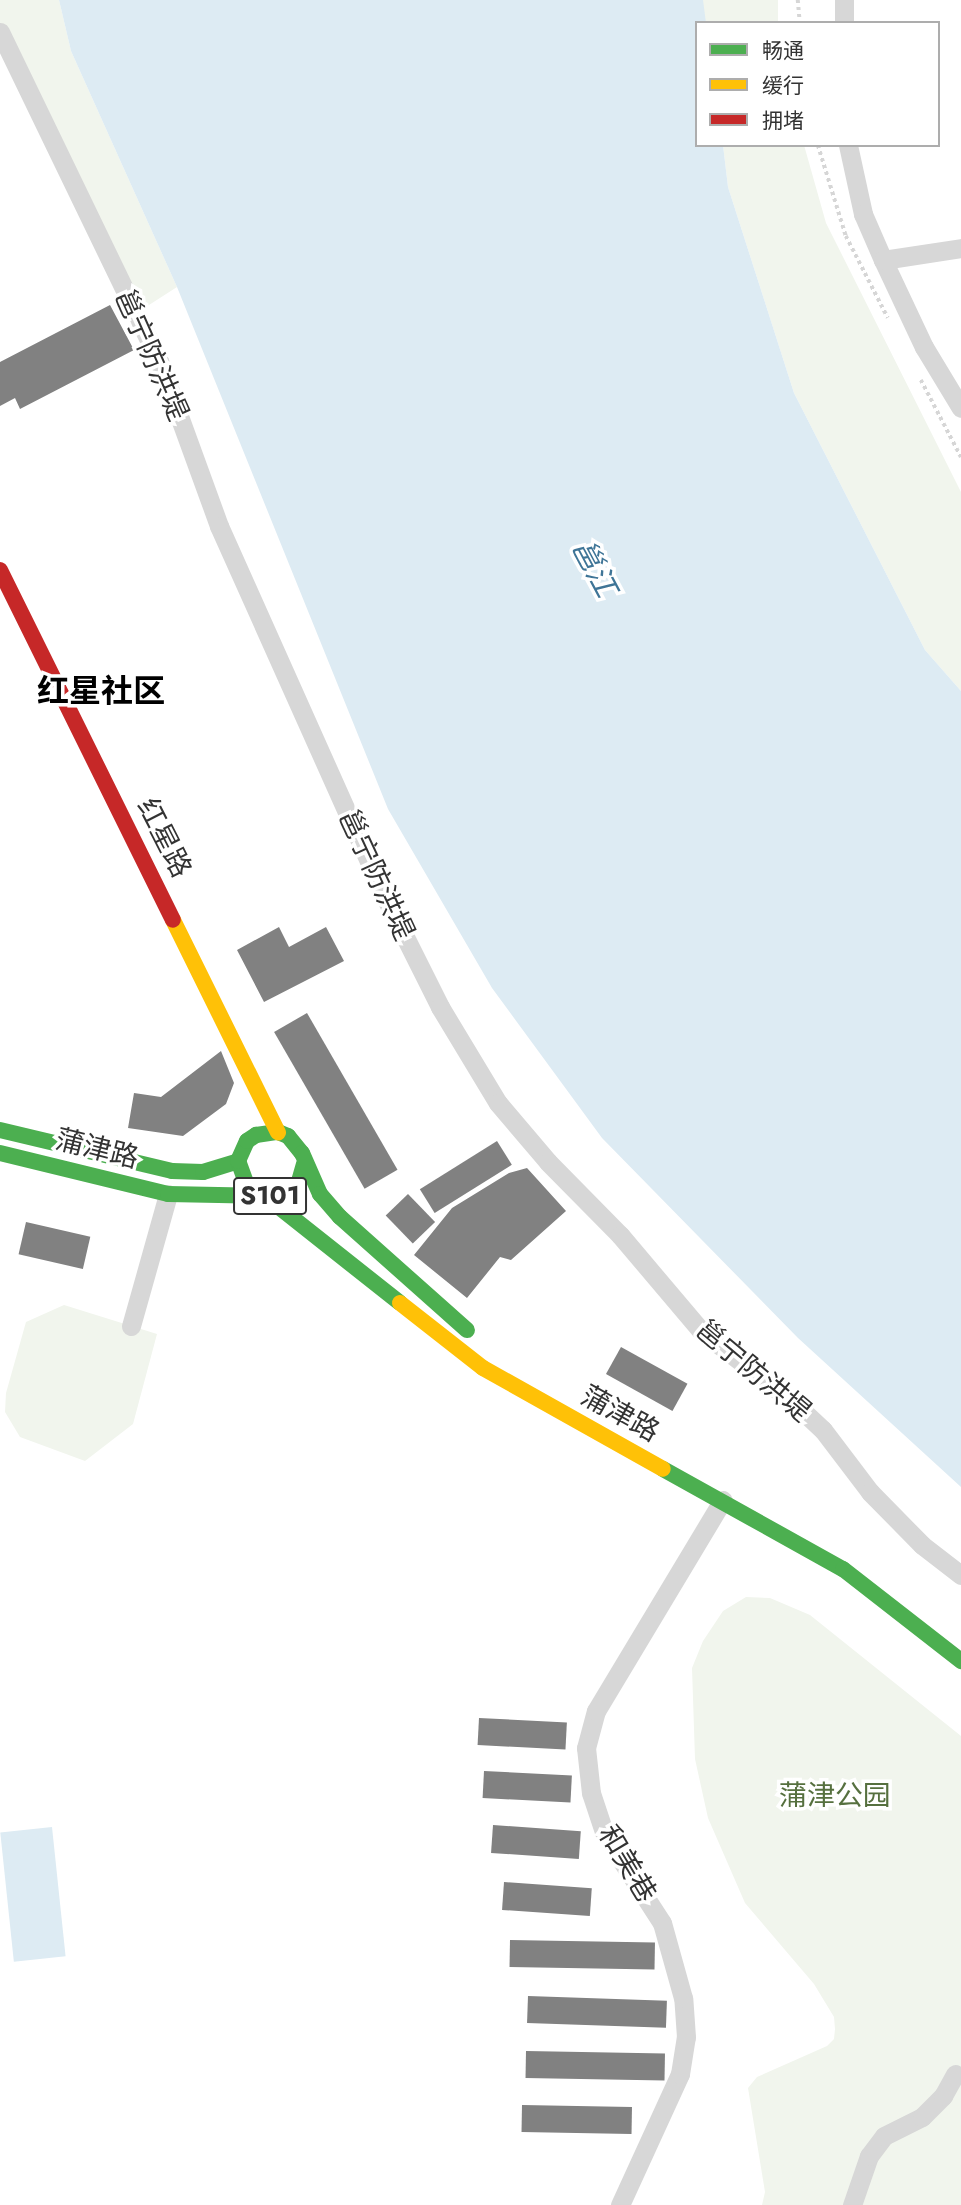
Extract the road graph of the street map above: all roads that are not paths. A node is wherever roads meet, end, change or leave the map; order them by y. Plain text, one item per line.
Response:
1 (844, 0) edge
2 (844, 21) edge
3 (0, 32) edge
4 (848, 147) edge
5 (961, 247) edge
6 (883, 260) junction
7 (961, 408) edge
8 (0, 570) edge
9 (0, 1130) edge
10 (278, 1132) junction
11 (0, 1153) edge
12 (238, 1161) junction
13 (304, 1164) junction
14 (168, 1194) junction
15 (265, 1196) junction
16 (131, 1326) dead end
17 (484, 1343) dead end
18 (723, 1500) junction
19 (961, 1575) edge
20 (961, 1661) edge
21 (955, 2074) dead end
22 (620, 2205) edge
23 (852, 2205) edge

1 - 2 street
3 - 19 street, 邕宁防洪堤
4 - 6 street
5 - 6 street
6 - 7 street
8 - 10 main road, 红星路
9 - 12 main road, 蒲津路
10 - 12 main road, S101
10 - 13 main road, S101
11 - 14 main road, 蒲津路
12 - 15 main road, 蒲津路 / S101
13 - 15 main road, 蒲津路 / S101
13 - 17 main road
14 - 15 main road, 蒲津路
14 - 16 street
15 - 18 main road, 蒲津路
18 - 20 main road, 蒲津路
18 - 22 street, 和美巷
21 - 23 street

